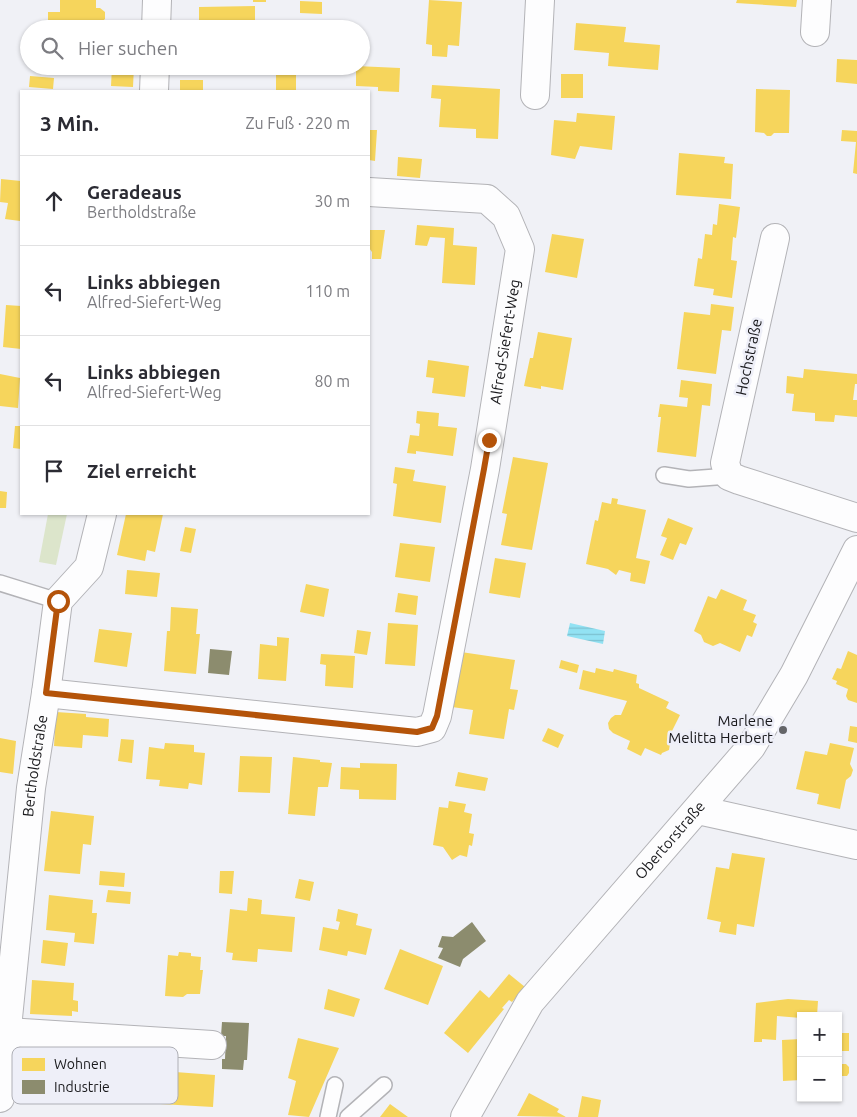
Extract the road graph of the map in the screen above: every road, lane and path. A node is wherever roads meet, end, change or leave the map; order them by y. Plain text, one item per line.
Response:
1 (157, 0) edge
2 (540, 0) edge
3 (817, 0) edge
4 (156, 20) edge
5 (815, 32) dead end
6 (155, 75) edge
7 (154, 90) edge
8 (535, 95) dead end
9 (370, 192) edge
10 (775, 238) dead end
11 (664, 475) dead end
12 (729, 476) junction
13 (102, 515) edge
14 (857, 518) edge
15 (857, 550) edge
16 (0, 583) edge
17 (58, 601) junction
18 (46, 693) junction
19 (698, 810) junction
20 (857, 845) edge
21 (7, 1032) junction
22 (212, 1045) dead end
23 (335, 1085) dead end
24 (384, 1085) dead end
25 (0, 1098) edge
26 (328, 1117) edge
27 (348, 1117) edge
28 (465, 1117) edge

1 - 4 street
2 - 8 street
3 - 5 street
6 - 7 street
9 - 18 street, Alfred-Siefert-Weg
10 - 12 street, Hochstraße
11 - 12 lane
12 - 14 street
13 - 17 street
15 - 19 street, Obertorstraße
16 - 17 lane
17 - 18 street, Bertholdstraße
18 - 21 street, Bertholdstraße
19 - 20 street
19 - 28 street, Obertorstraße
21 - 22 street
21 - 25 street, Bertholdstraße
23 - 26 lane
24 - 27 lane

